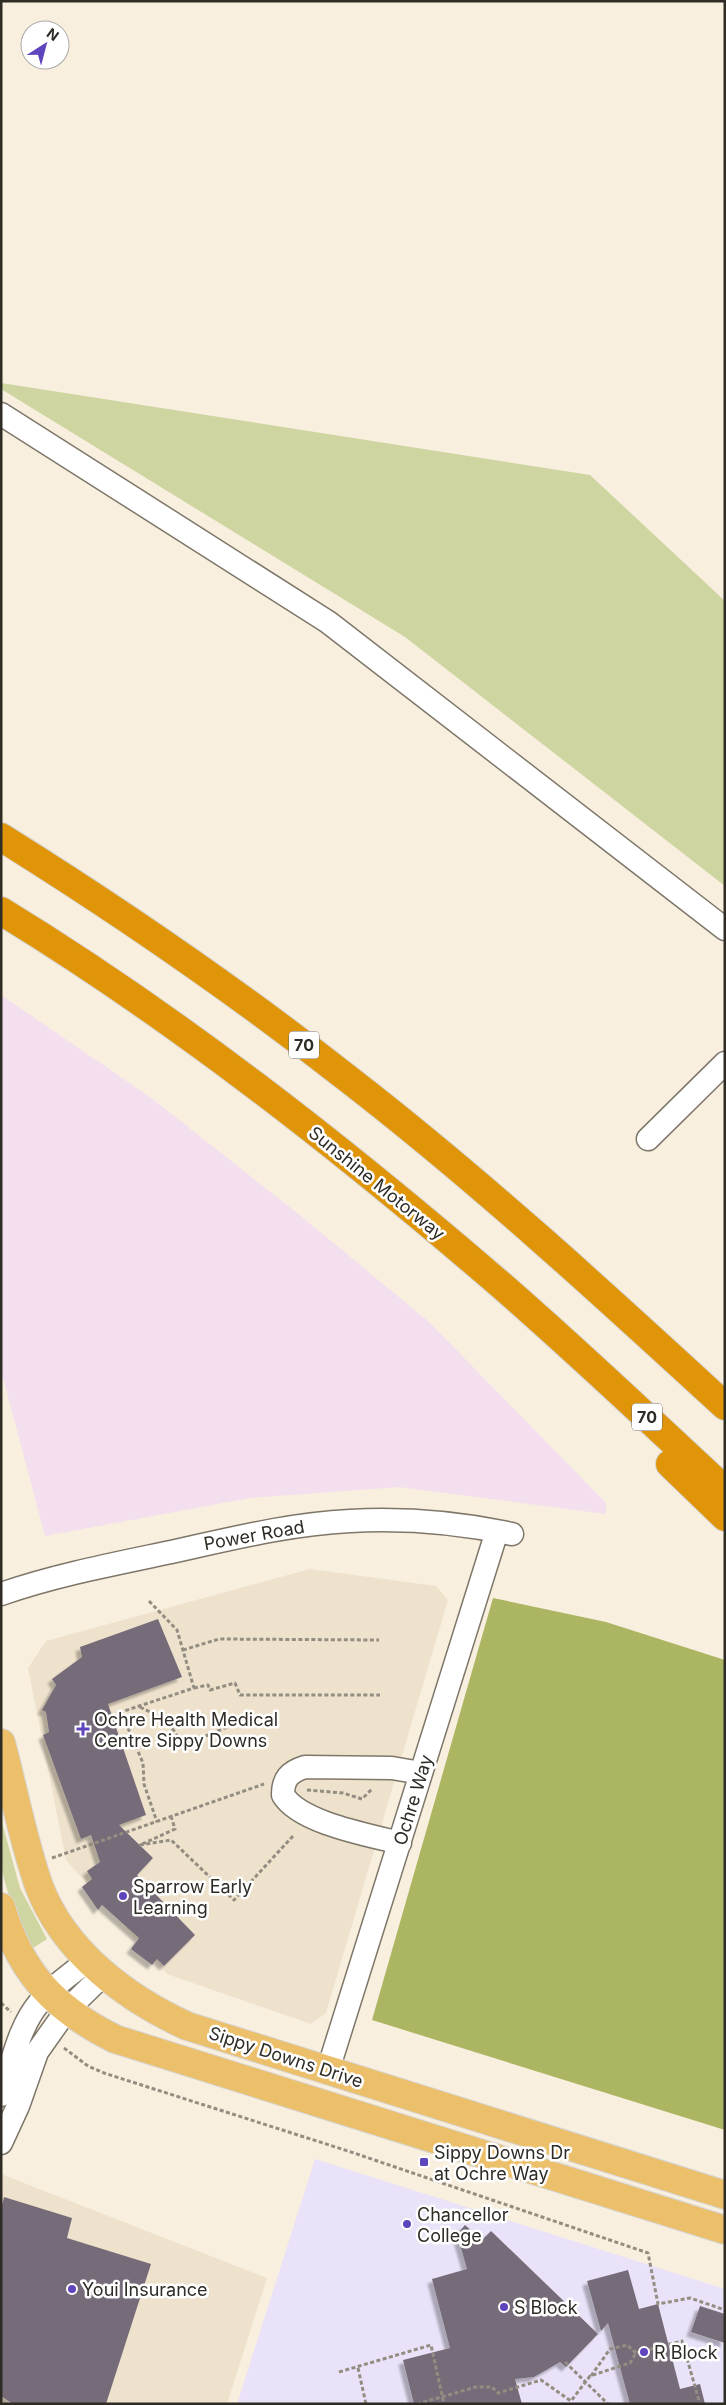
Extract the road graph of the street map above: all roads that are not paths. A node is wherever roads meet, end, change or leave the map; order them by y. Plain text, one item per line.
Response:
1 (1, 414) edge
2 (1, 837) edge
3 (1, 911) edge
4 (725, 929) edge
5 (725, 1063) edge
6 (648, 1139) dead end
7 (568, 1346) junction
8 (725, 1406) edge
9 (725, 1490) edge
10 (725, 1517) edge
11 (505, 1533) joint
12 (1, 1594) edge
13 (1, 1744) edge
14 (421, 1773) junction
15 (400, 1843) junction
16 (1, 1907) edge
17 (96, 1967) junction
18 (57, 2002) junction
19 (328, 2070) junction
20 (1, 2095) edge
21 (1, 2143) edge
22 (725, 2195) edge
23 (725, 2230) edge

1 - 4 street
2 - 8 highway, 70
3 - 7 highway, Sunshine Motorway / 70
5 - 6 street
7 - 9 highway, Sunshine Motorway / 70
7 - 10 highway
11 - 12 street, Power Road
11 - 14 street, Ochre Way
13 - 17 main road, Sippy Downs Drive
14 - 15 street, Ochre Way
14 - 15 street
15 - 19 street, Ochre Way
16 - 18 main road, Sippy Downs Drive
17 - 18 street
17 - 19 main road, Sippy Downs Drive
18 - 20 street
18 - 21 street
18 - 23 main road, Sippy Downs Drive
19 - 22 main road, Sippy Downs Drive

